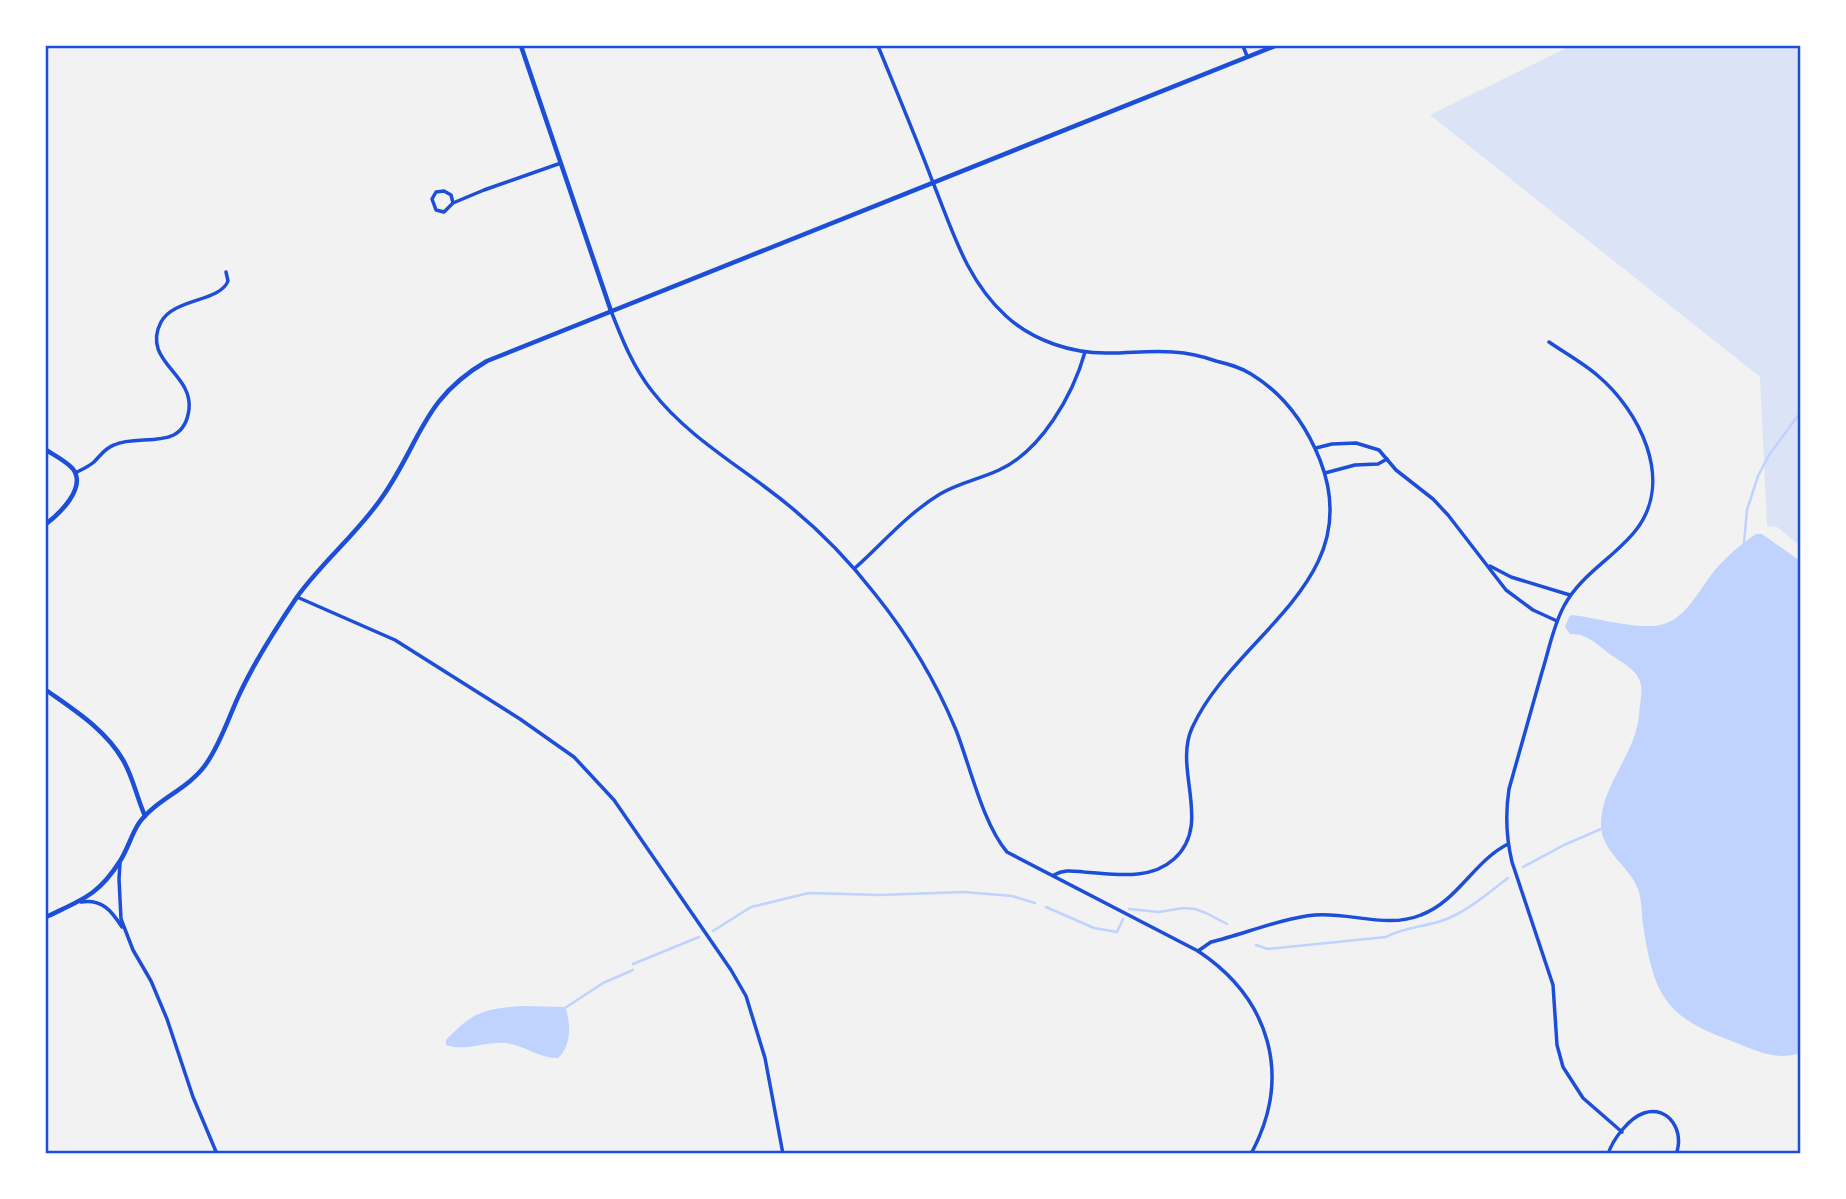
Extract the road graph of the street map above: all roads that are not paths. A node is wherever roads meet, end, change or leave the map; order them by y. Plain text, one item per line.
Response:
1 (521, 46) edge
2 (878, 46) edge
3 (1242, 46) edge
4 (1275, 46) edge
5 (1247, 56) junction
6 (561, 163) junction
7 (934, 183) junction
8 (453, 203) junction
9 (226, 272) dead end
10 (611, 311) junction
11 (1549, 342) dead end
12 (1085, 352) junction
13 (1315, 448) junction
14 (46, 450) edge
15 (1387, 459) junction
16 (75, 473) junction
17 (1325, 473) junction
18 (46, 524) edge
19 (1489, 565) junction
20 (854, 568) junction
21 (1570, 595) junction
22 (298, 597) junction
23 (1557, 621) junction
24 (46, 690) edge
25 (145, 816) junction
26 (1508, 844) junction
27 (121, 860) junction
28 (1054, 875) junction
29 (81, 902) junction
30 (46, 917) edge
31 (125, 931) junction
32 (1198, 951) junction
33 (1622, 1132) junction
34 (217, 1153) edge
35 (783, 1153) edge
36 (1251, 1153) edge
37 (1608, 1153) edge
38 (1676, 1153) edge

1 - 6 street
2 - 7 street
3 - 5 street
4 - 5 street
5 - 7 street
6 - 8 street
6 - 10 street
7 - 10 street
7 - 12 street
8 - 8 street
9 - 16 street
10 - 20 street
10 - 22 street
11 - 21 street
12 - 13 street
12 - 20 street
13 - 15 street
13 - 17 street
14 - 16 street
15 - 17 street
15 - 19 street
16 - 18 street
17 - 28 street
19 - 21 street
19 - 23 street
20 - 28 street
21 - 23 street
22 - 25 street
22 - 35 street
23 - 26 street
24 - 25 street
25 - 27 street
26 - 32 street
26 - 33 street
27 - 29 street
27 - 31 street
28 - 32 street
29 - 30 street
29 - 31 street
31 - 34 street
32 - 36 street
33 - 37 street
33 - 38 street

